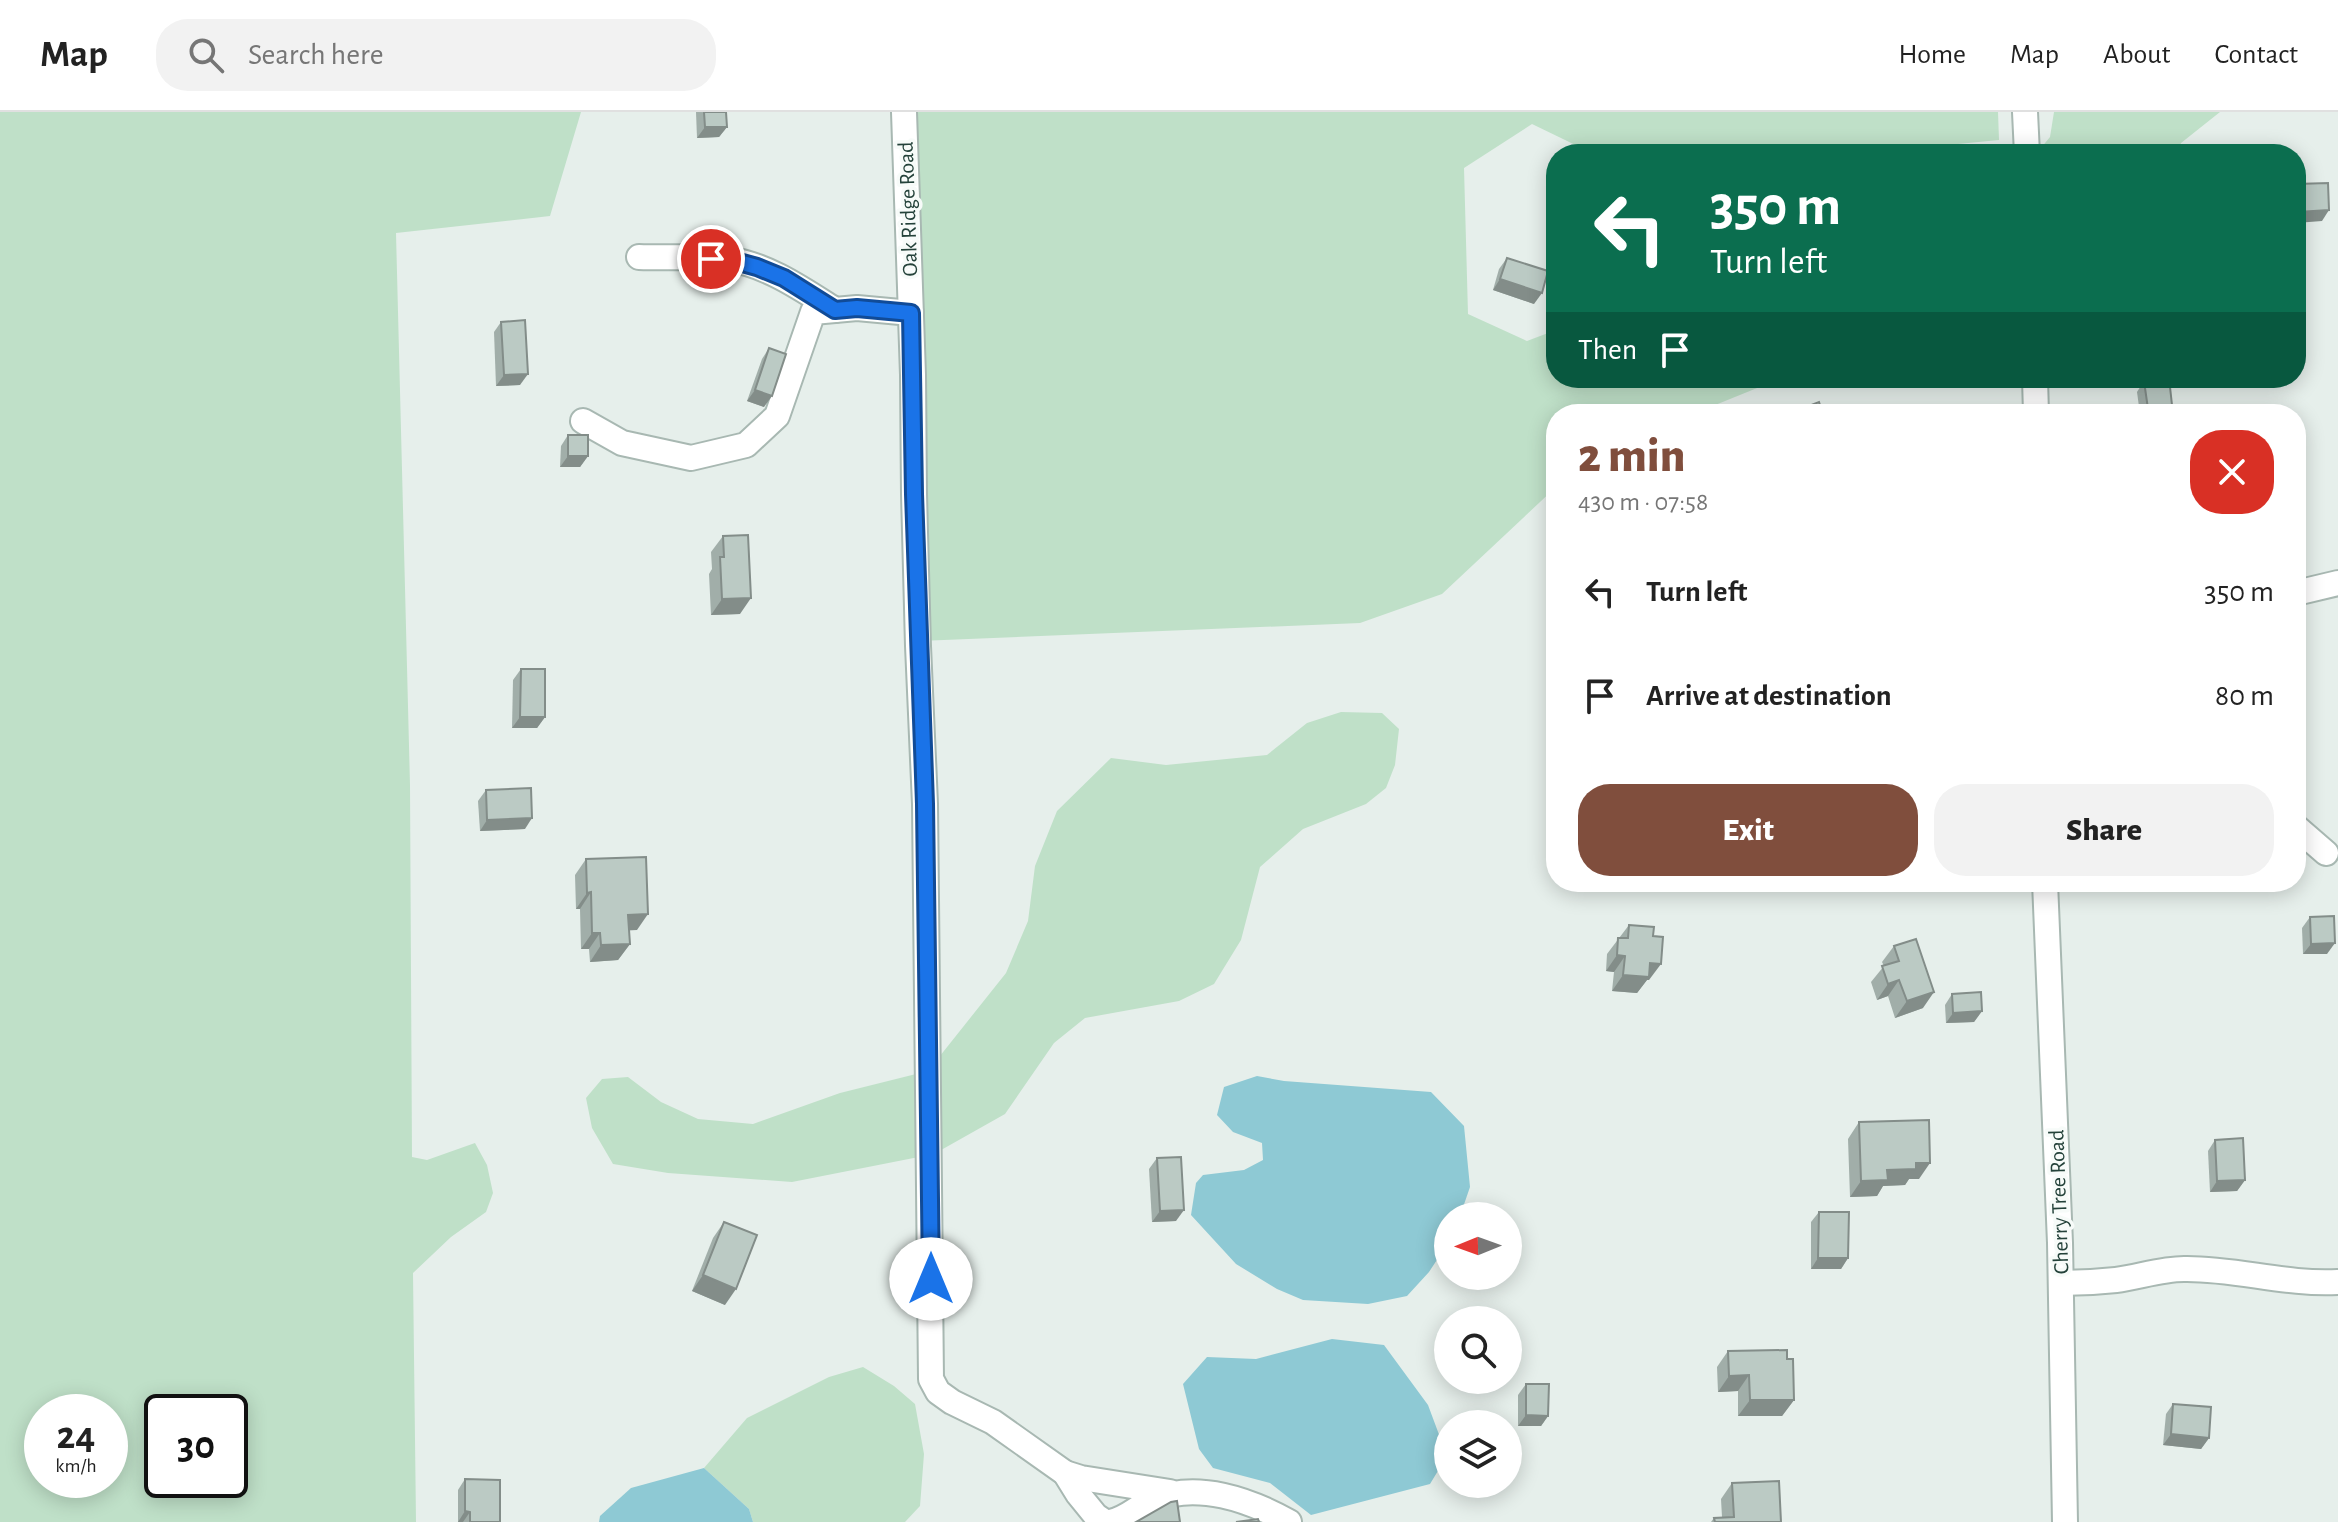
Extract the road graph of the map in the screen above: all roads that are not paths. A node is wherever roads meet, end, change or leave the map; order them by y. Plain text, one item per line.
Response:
1 (904, 112) edge
2 (2025, 112) edge
3 (2027, 144) edge
4 (639, 257) dead end
5 (835, 310) junction
6 (911, 313) junction
7 (583, 421) dead end
8 (2338, 583) edge
9 (2306, 591) edge
10 (2306, 836) edge
11 (2326, 853) dead end
12 (2045, 892) edge
13 (2338, 1282) edge
14 (2061, 1283) junction
15 (1065, 1473) junction
16 (1172, 1492) junction
17 (1108, 1522) edge
18 (1289, 1522) edge
19 (2065, 1522) edge

1 - 6 street, Oak Ridge Road
2 - 3 street
4 - 5 street
5 - 6 street
5 - 7 street
6 - 15 street, Oak Ridge Road
8 - 9 street
10 - 11 street
12 - 14 street, Cherry Tree Road
13 - 14 street
14 - 19 street, Cherry Tree Road
15 - 16 street
15 - 17 street
16 - 17 street
16 - 18 street

